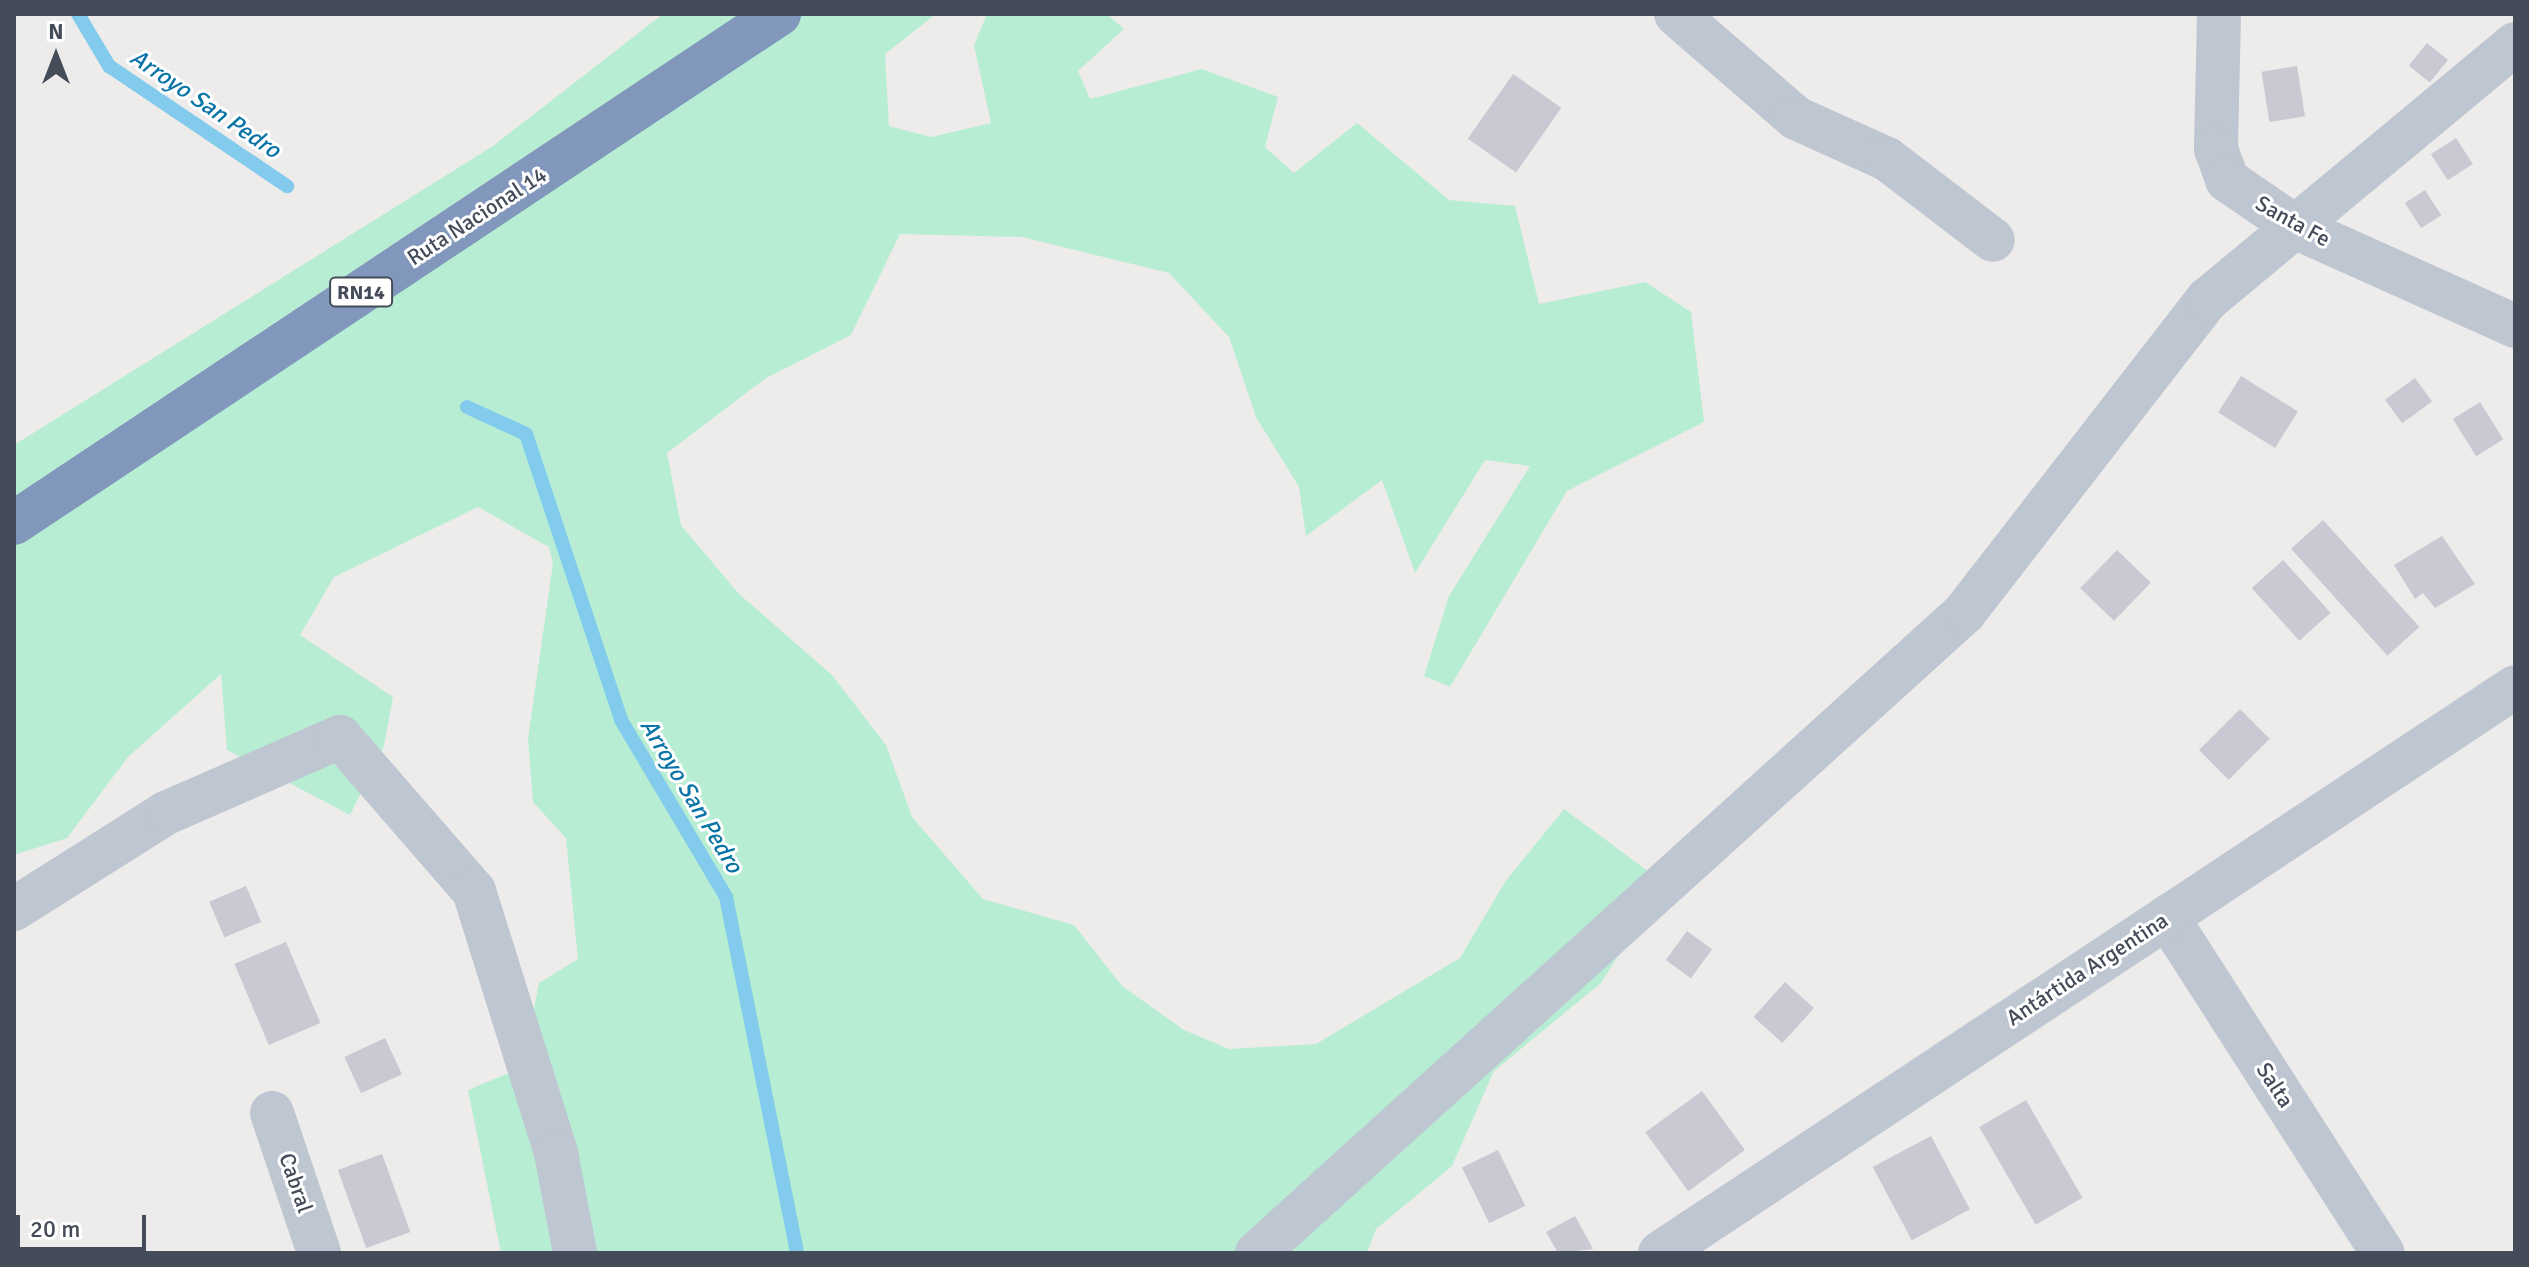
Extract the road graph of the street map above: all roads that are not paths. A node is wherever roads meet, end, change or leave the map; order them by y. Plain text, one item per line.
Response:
1 (779, 14) edge
2 (1676, 14) edge
3 (2219, 14) edge
4 (2515, 44) edge
5 (2297, 228) junction
6 (1993, 240) dead end
7 (2515, 326) edge
8 (14, 523) edge
9 (2515, 687) edge
10 (14, 909) edge
11 (2167, 917) junction
12 (272, 1113) dead end
13 (319, 1253) edge
14 (575, 1253) edge
15 (1257, 1253) edge
16 (1660, 1253) edge
17 (2383, 1253) edge

1 - 8 highway, Ruta Nacional 14 / RN14
2 - 6 street
3 - 5 street, Santa Fe
4 - 5 street
5 - 7 street, Santa Fe
5 - 15 street
9 - 11 street, Antártida Argentina
10 - 14 street
11 - 16 street, Antártida Argentina
11 - 17 street, Salta
12 - 13 street, Cabral

